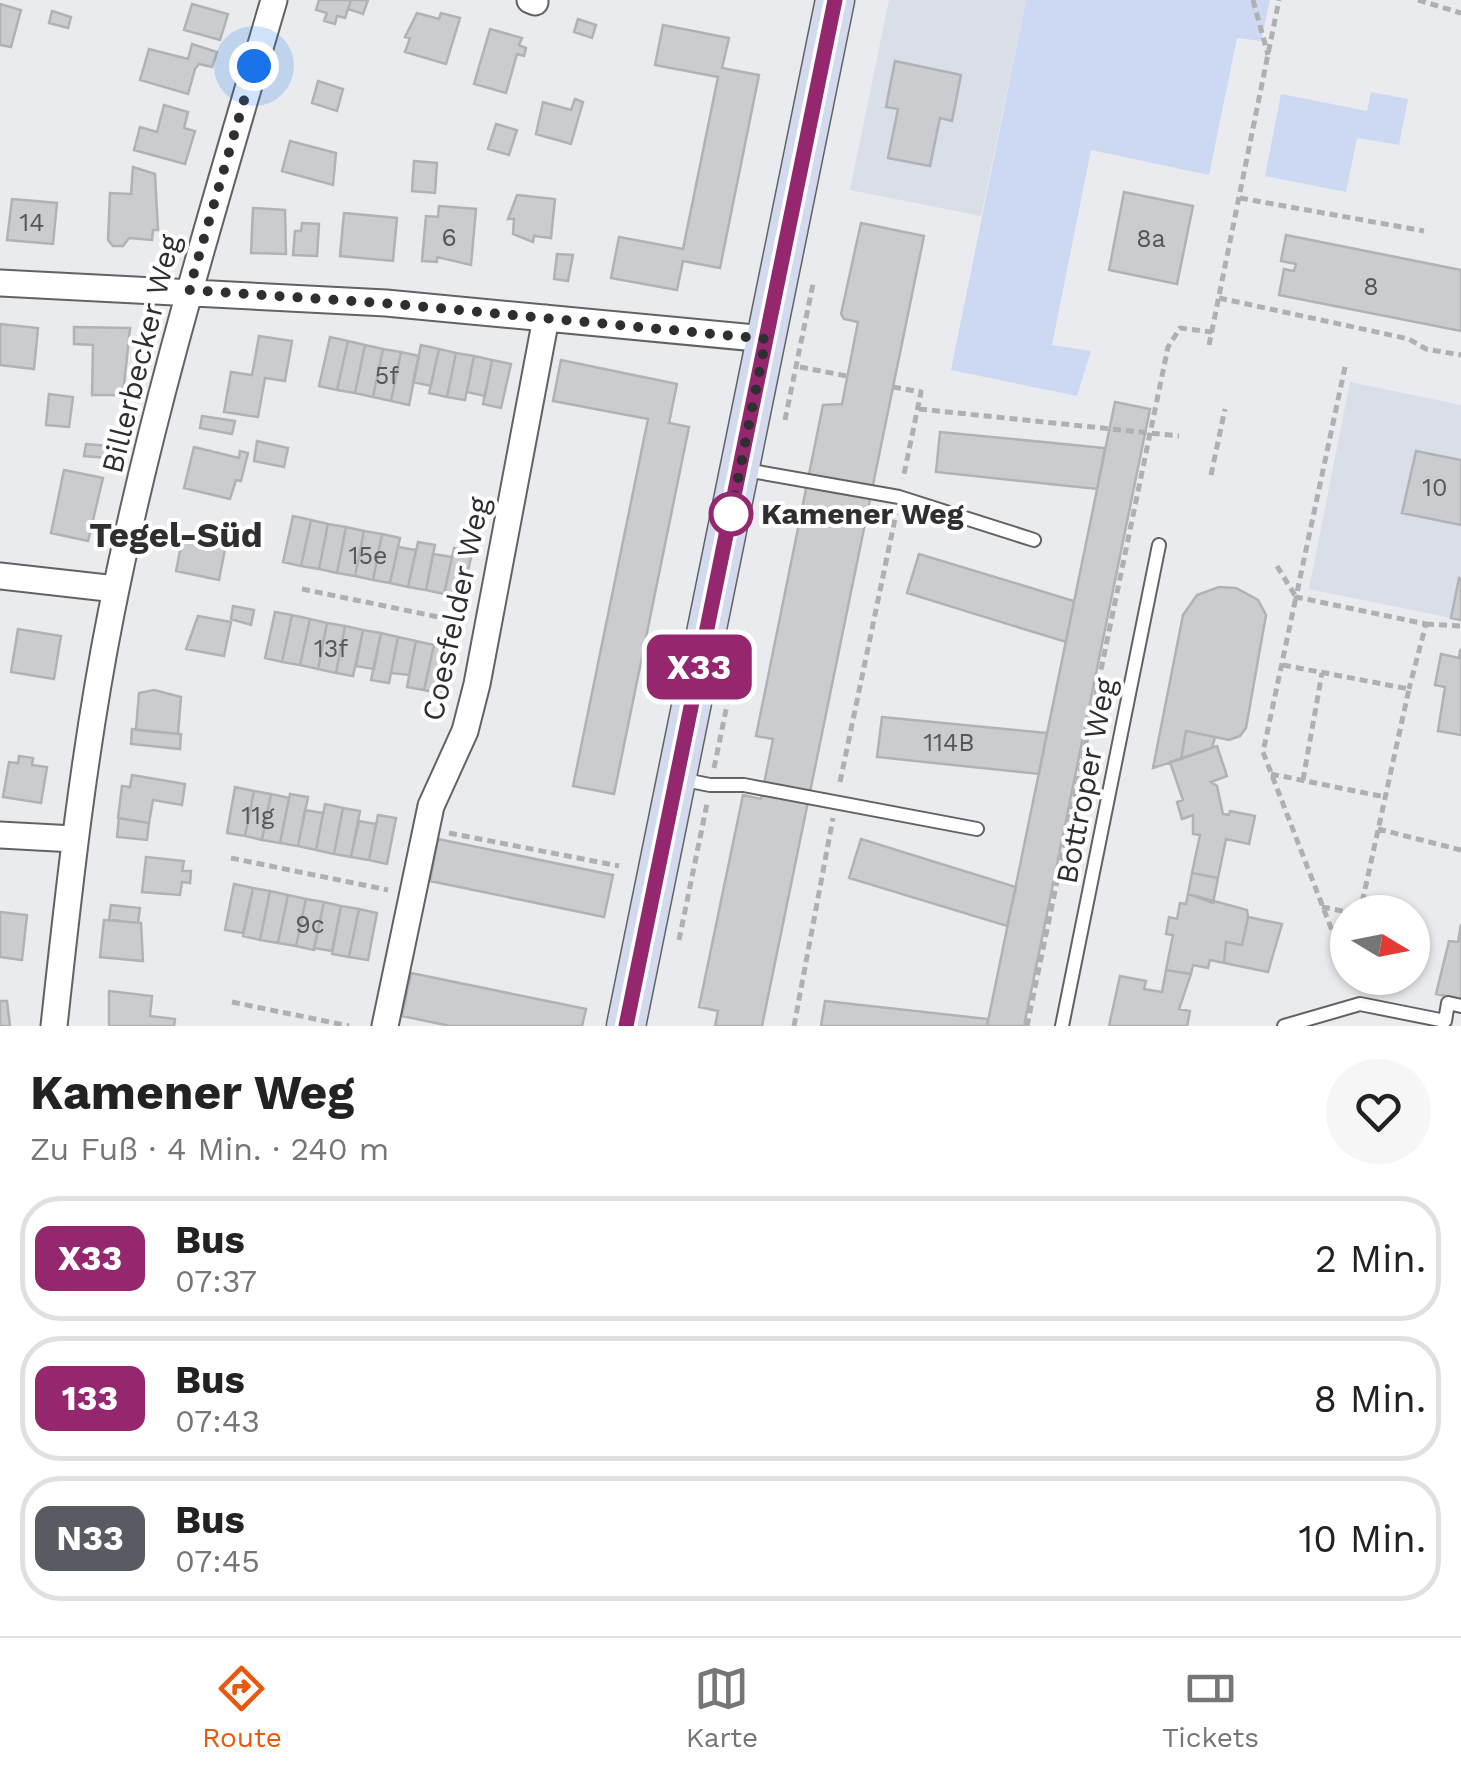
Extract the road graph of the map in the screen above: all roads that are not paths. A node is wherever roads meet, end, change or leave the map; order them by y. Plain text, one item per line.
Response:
1 (274, 0) edge
2 (835, 0) edge
3 (0, 283) edge
4 (189, 290) junction
5 (546, 318) junction
6 (766, 339) junction
7 (740, 469) junction
8 (1034, 540) dead end
9 (1160, 546) dead end
10 (0, 576) edge
11 (116, 589) junction
12 (677, 778) junction
13 (977, 830) dead end
14 (0, 835) edge
15 (74, 840) junction
16 (1461, 1006) edge
17 (54, 1026) edge
18 (385, 1026) edge
19 (626, 1026) edge
20 (1062, 1026) edge
21 (1284, 1026) edge

1 - 4 street, Billerbecker Weg
2 - 6 main road
3 - 4 street
4 - 5 street
4 - 11 street, Billerbecker Weg
5 - 6 street
5 - 18 street, Coesfelder Weg
6 - 7 main road
7 - 8 lane
7 - 12 main road
9 - 20 lane, Bottroper Weg
10 - 11 street
11 - 15 street, Billerbecker Weg
12 - 13 lane
12 - 19 main road
14 - 15 street
15 - 17 street, Billerbecker Weg
16 - 21 lane

